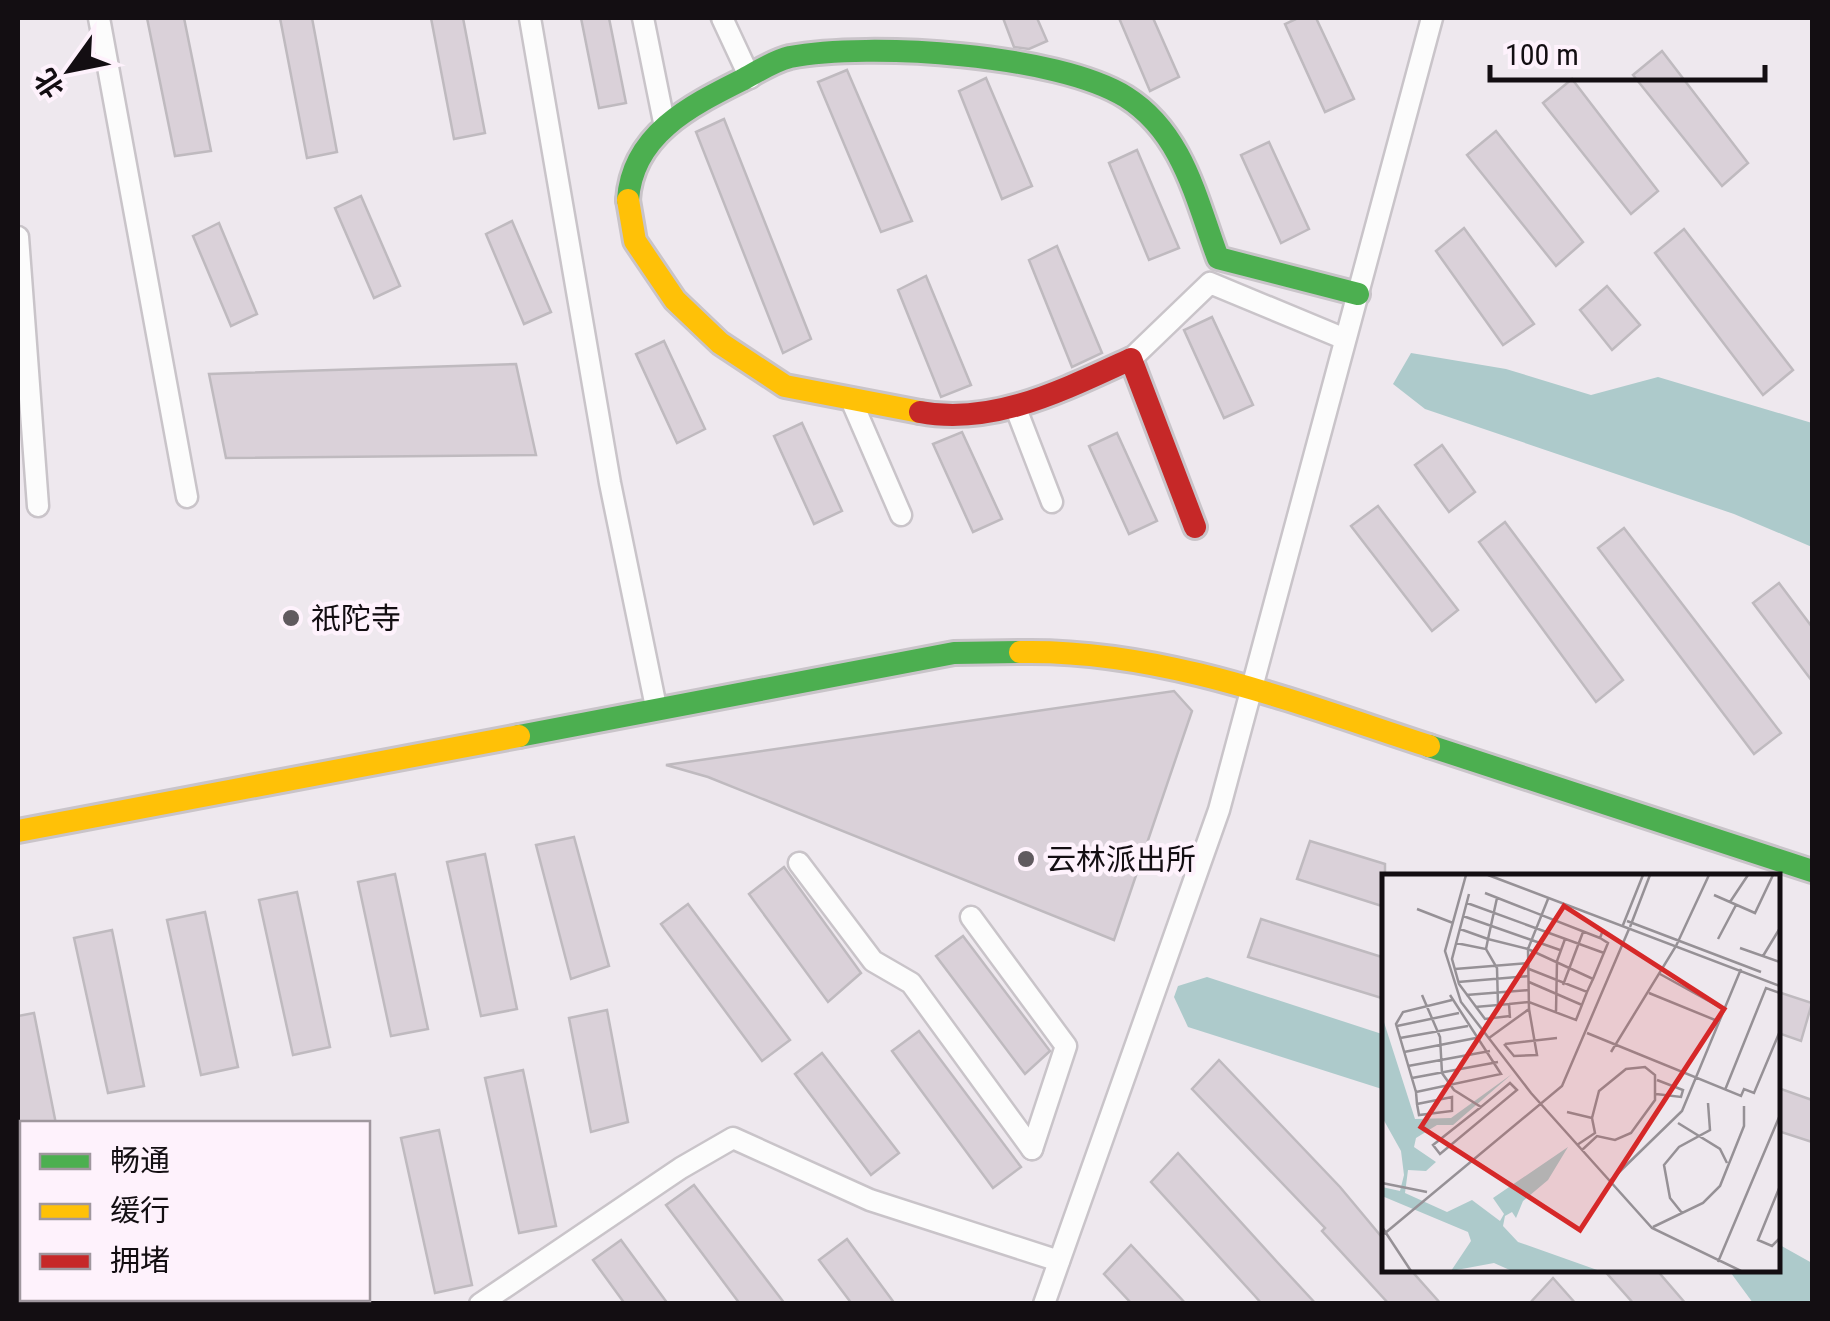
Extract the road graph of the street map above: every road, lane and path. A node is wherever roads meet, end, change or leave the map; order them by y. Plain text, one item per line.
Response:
1 (99, 18) edge
2 (530, 18) edge
3 (643, 18) edge
4 (722, 18) edge
5 (1432, 18) edge
6 (750, 78) junction
7 (665, 127) junction
8 (18, 237) edge
9 (1358, 294) junction
10 (1345, 339) junction
11 (1131, 359) junction
12 (852, 402) junction
13 (1014, 406) junction
14 (187, 498) dead end
15 (1052, 502) dead end
16 (38, 506) dead end
17 (901, 514) dead end
18 (1194, 528) dead end
19 (1252, 688) junction
20 (656, 707) junction
21 (18, 831) edge
22 (799, 863) dead end
23 (1812, 871) edge
24 (971, 918) dead end
25 (1059, 1261) junction
26 (480, 1304) edge
27 (1044, 1304) edge

1 - 14 street
2 - 20 street
3 - 7 street
4 - 6 street
5 - 9 street
6 - 7 street
6 - 9 street
7 - 12 street
8 - 16 street
9 - 10 street
10 - 11 street
10 - 19 street
11 - 13 street
11 - 18 street
12 - 13 street
12 - 17 street
13 - 15 street
19 - 20 street
19 - 23 street
19 - 25 street
20 - 21 street
22 - 24 street
25 - 26 street
25 - 27 street

